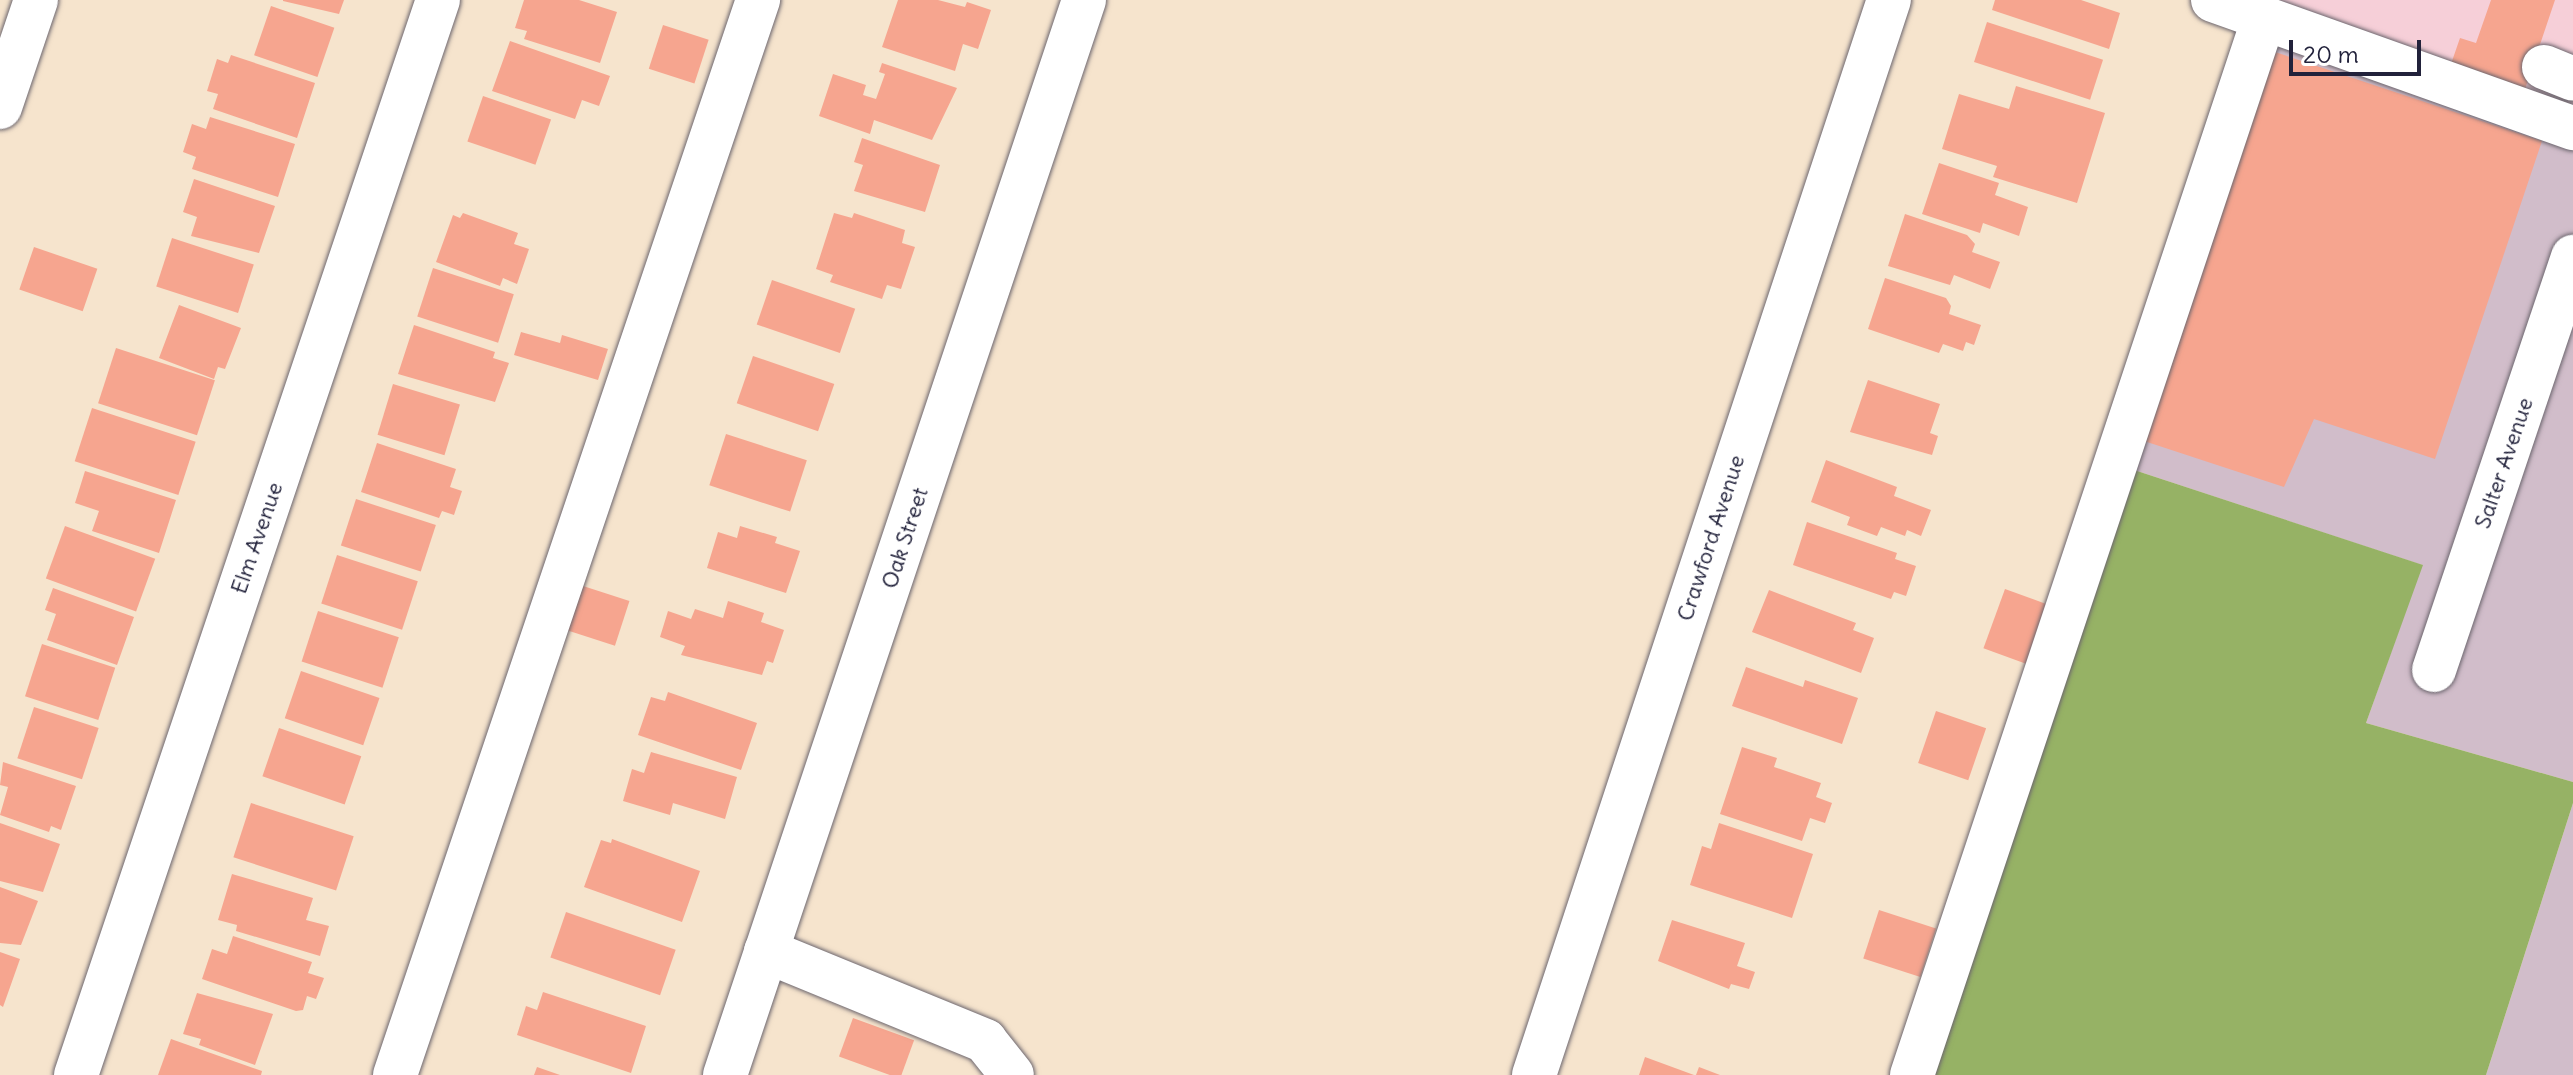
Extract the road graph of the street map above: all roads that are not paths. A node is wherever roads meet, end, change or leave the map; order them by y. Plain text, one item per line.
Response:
1 (36, 0) edge
2 (438, 0) edge
3 (758, 0) edge
4 (1084, 0) edge
5 (1889, 0) edge
6 (2213, 0) edge
7 (2264, 18) junction
8 (0, 107) edge
9 (2573, 128) edge
10 (2573, 257) edge
11 (2434, 670) dead end
12 (766, 951) junction
13 (76, 1075) edge
14 (395, 1075) edge
15 (725, 1075) edge
16 (1012, 1075) edge
17 (1534, 1075) edge
18 (1912, 1075) edge

1 - 8 street
2 - 13 street, Elm Avenue
3 - 14 street
4 - 12 street, Oak Street
5 - 17 street, Crawford Avenue
6 - 7 street
7 - 9 street
7 - 18 street
10 - 11 street, Salter Avenue
12 - 15 street, Oak Street
12 - 16 street

